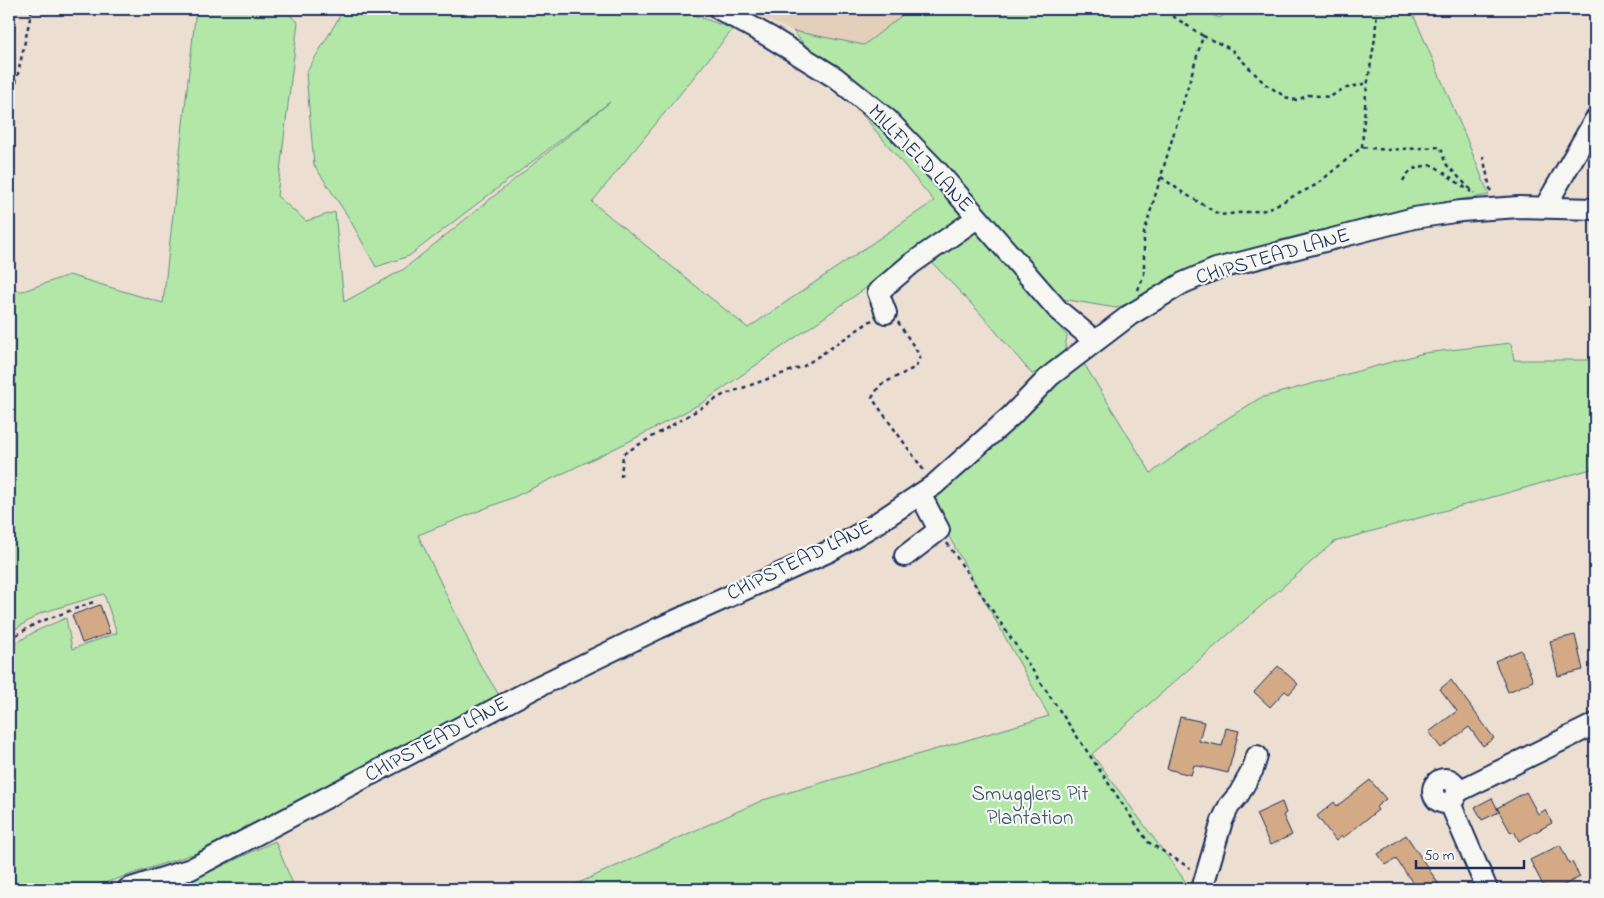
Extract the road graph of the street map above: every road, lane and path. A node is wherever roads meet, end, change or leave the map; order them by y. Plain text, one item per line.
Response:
1 (32, 9) edge
2 (719, 9) edge
3 (1162, 9) edge
4 (1377, 9) edge
5 (1202, 36) junction
6 (1367, 84) junction
7 (9, 115) edge
8 (1595, 120) edge
9 (1362, 147) junction
10 (1483, 156) dead end
11 (1161, 177) junction
12 (1402, 181) dead end
13 (1545, 207) junction
14 (1495, 209) junction
15 (1595, 209) edge
16 (977, 218) junction
17 (1138, 291) dead end
18 (886, 313) junction
19 (1095, 341) junction
20 (621, 477) dead end
21 (927, 490) junction
22 (939, 530) junction
23 (905, 556) dead end
24 (96, 601) dead end
25 (9, 639) edge
26 (1595, 724) edge
27 (1257, 756) dead end
28 (1201, 878) edge
29 (128, 889) edge
30 (1487, 889) edge

1 - 7 path
2 - 16 street, MILLFIELD LANE
3 - 5 path
4 - 6 path
5 - 6 path
5 - 11 path
6 - 9 path
8 - 13 street
9 - 11 path
9 - 12 path
10 - 14 path
11 - 17 path
13 - 14 street, CHIPSTEAD LANE
13 - 15 street, CHIPSTEAD LANE
14 - 19 street, CHIPSTEAD LANE
16 - 18 street
16 - 19 street, MILLFIELD LANE
18 - 20 path
18 - 21 path
19 - 21 street, CHIPSTEAD LANE
21 - 22 street
21 - 29 street, CHIPSTEAD LANE
22 - 23 street
22 - 28 path
24 - 25 path
26 - 30 street
27 - 28 street

